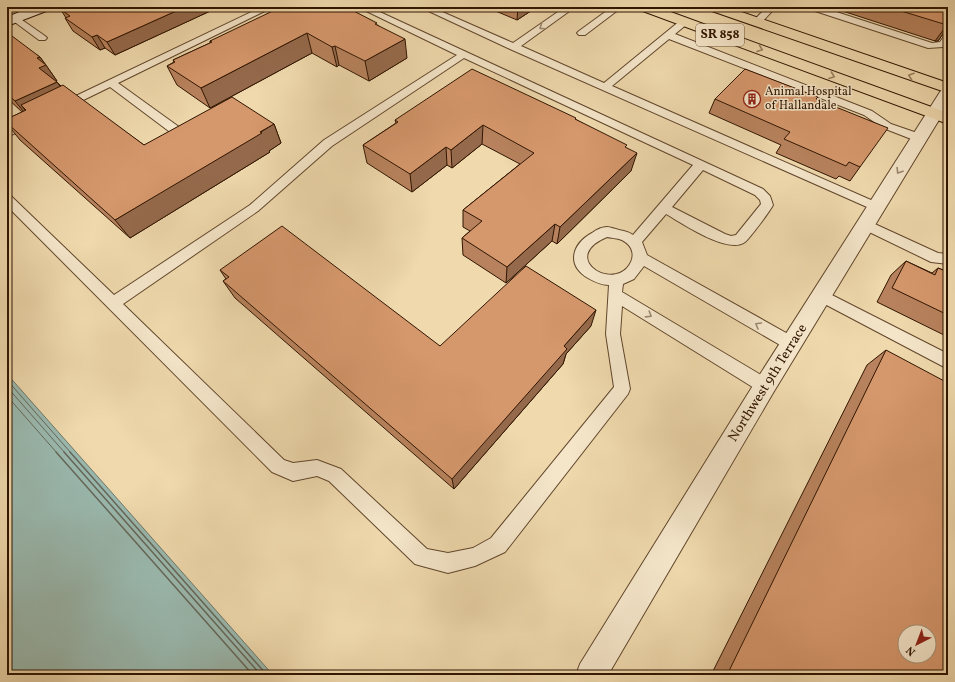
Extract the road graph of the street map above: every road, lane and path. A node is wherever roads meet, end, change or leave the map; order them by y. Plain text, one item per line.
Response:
1 (44, 7) edge
2 (269, 7) edge
3 (362, 7) edge
4 (424, 7) edge
5 (450, 7) edge
6 (571, 7) edge
7 (618, 7) edge
8 (644, 7) edge
9 (772, 7) edge
10 (812, 7) edge
11 (710, 11) edge
12 (439, 14) junction
13 (11, 20) edge
14 (684, 22) junction
15 (757, 22) junction
16 (782, 31) junction
17 (582, 33) dead end
18 (668, 35) junction
19 (948, 37) edge
20 (42, 38) dead end
21 (513, 47) junction
22 (464, 54) junction
23 (111, 83) junction
24 (605, 87) junction
25 (948, 88) edge
26 (948, 92) edge
27 (55, 110) edge
28 (42, 116) edge
29 (941, 116) edge
30 (7, 133) edge
31 (182, 135) edge
32 (919, 138) junction
33 (701, 164) junction
34 (7, 199) edge
35 (664, 208) junction
36 (871, 216) junction
37 (635, 242) junction
38 (642, 258) junction
39 (948, 259) edge
40 (616, 288) junction
41 (822, 296) junction
42 (114, 303) junction
43 (792, 344) junction
44 (948, 362) edge
45 (765, 386) junction
46 (591, 675) edge

1 - 13 street
2 - 23 lane
3 - 22 lane
4 - 12 lane
5 - 12 lane
6 -> 21 lane
7 - 17 lane
8 - 14 main road, SR 858
9 - 15 lane
10 - 19 lane
11 - 15 main road, SR 858
11 - 16 main road
12 - 21 lane
13 - 20 lane
14 - 18 lane
14 -> 29 main road, SR 858
15 - 16 main road, SR 858
25 -> 16 main road, SR 858
18 - 24 lane
18 - 32 lane
21 - 24 lane
22 - 33 lane
22 - 42 lane
23 - 27 lane
23 - 31 lane
24 - 36 lane
26 - 29 street, Northwest 9th Terrace
28 - 30 lane
29 - 32 street, Northwest 9th Terrace
32 -> 36 street, Northwest 9th Terrace
33 - 35 lane
33 - 35 lane
34 - 42 lane
35 - 37 lane
36 - 39 lane
36 - 41 street, Northwest 9th Terrace
37 - 38 lane
37 - 40 lane
38 - 40 lane
43 -> 38 lane
40 - 42 lane
40 -> 45 lane
41 - 43 street, Northwest 9th Terrace
41 - 44 lane
43 - 45 street, Northwest 9th Terrace
45 - 46 street, Northwest 9th Terrace

